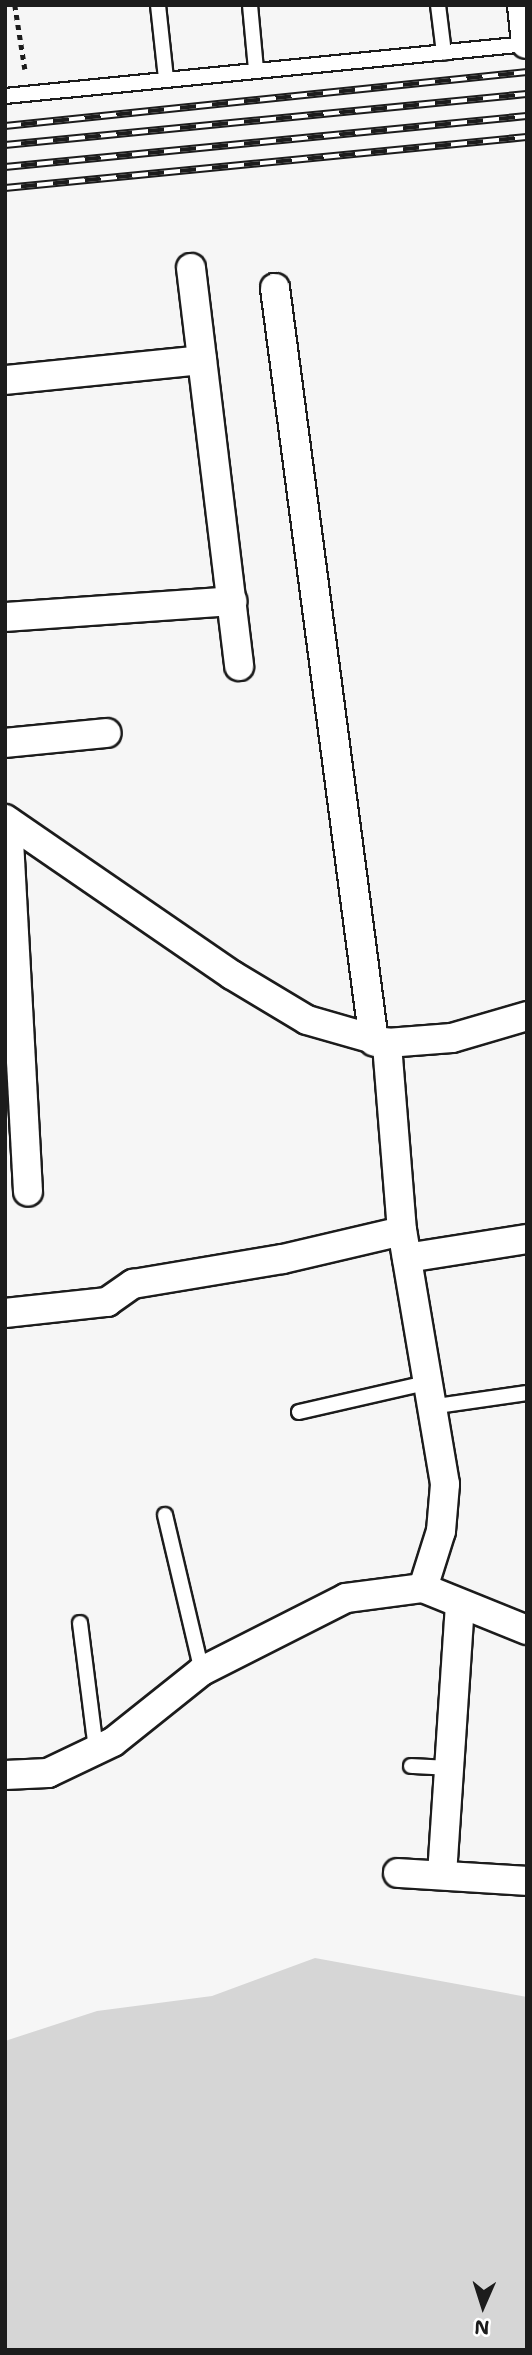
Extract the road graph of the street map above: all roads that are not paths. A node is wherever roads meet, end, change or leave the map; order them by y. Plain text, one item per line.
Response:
1 (158, 5) edge
2 (250, 5) edge
3 (438, 5) edge
4 (522, 5) edge
5 (526, 44) edge
6 (444, 53) junction
7 (256, 70) junction
8 (166, 79) junction
9 (5, 96) edge
10 (191, 268) dead end
11 (275, 288) dead end
12 (202, 360) junction
13 (5, 380) edge
14 (232, 601) junction
15 (5, 617) edge
16 (240, 666) dead end
17 (107, 733) dead end
18 (5, 743) edge
19 (7, 820) edge
20 (10, 938) edge
21 (527, 1016) edge
22 (380, 1043) junction
23 (28, 1191) dead end
24 (527, 1239) edge
25 (404, 1244) junction
26 (5, 1313) edge
27 (527, 1393) edge
28 (428, 1395) junction
29 (299, 1412) dead end
30 (165, 1515) dead end
31 (423, 1588) junction
32 (460, 1605) junction
33 (80, 1623) dead end
34 (527, 1630) edge
35 (202, 1671) junction
36 (96, 1750) junction
37 (411, 1766) dead end
38 (449, 1768) junction
39 (5, 1775) edge
40 (398, 1873) dead end
41 (442, 1875) junction
42 (527, 1881) edge

1 - 8 lane
2 - 7 lane
3 - 6 lane
4 - 5 street
5 - 6 lane
6 - 7 lane
7 - 8 lane
8 - 9 lane
10 - 12 street
11 - 22 street
12 - 13 street
12 - 14 street
14 - 15 street
14 - 16 street
17 - 18 street
19 - 20 street
19 - 22 street
20 - 23 street
21 - 22 street
22 - 25 street
24 - 25 street
25 - 26 street
25 - 28 street
27 - 28 lane
28 - 29 lane
28 - 31 street
30 - 35 lane
31 - 32 street
31 - 35 street
32 - 34 street
32 - 38 street
33 - 36 lane
35 - 36 street
36 - 39 street
37 - 38 lane
38 - 41 street
40 - 41 street
41 - 42 street

